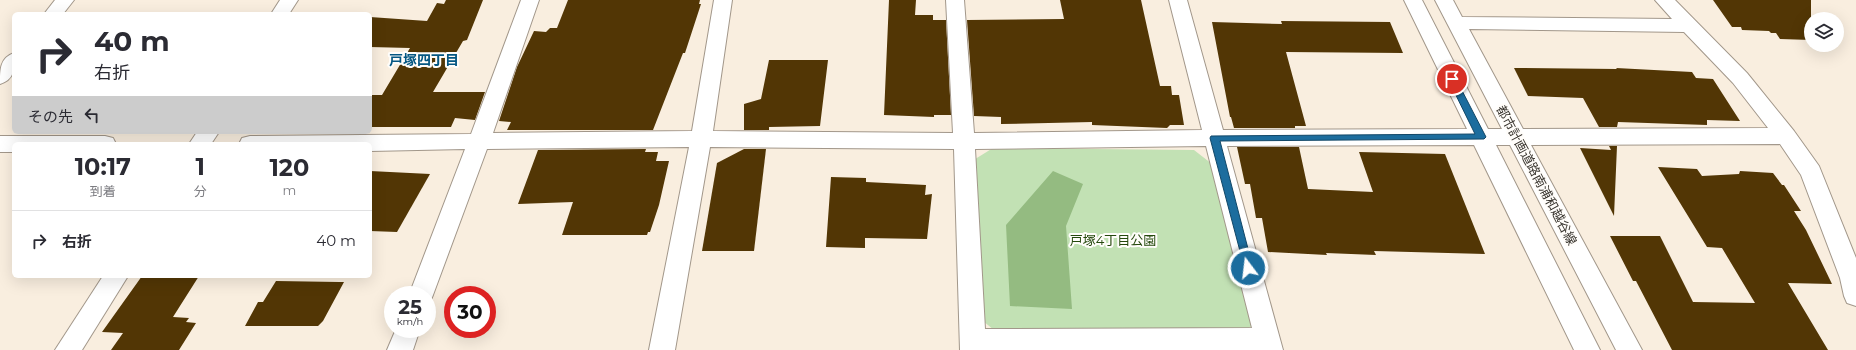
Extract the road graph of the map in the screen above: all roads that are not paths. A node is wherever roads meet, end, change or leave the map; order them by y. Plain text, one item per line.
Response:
1 (65, 0) edge
2 (289, 0) edge
3 (530, 0) edge
4 (723, 0) edge
5 (955, 0) edge
6 (1178, 0) edge
7 (1413, 0) edge
8 (1444, 0) edge
9 (1664, 0) edge
10 (55, 12) edge
11 (281, 12) edge
12 (1456, 23) junction
13 (1688, 26) junction
14 (12, 62) edge
15 (0, 77) edge
16 (1786, 136) junction
17 (1481, 137) junction
18 (1517, 137) junction
19 (1214, 138) junction
20 (701, 139) junction
21 (964, 141) junction
22 (479, 142) junction
23 (372, 143) edge
24 (0, 144) edge
25 (12, 144) edge
26 (115, 278) edge
27 (424, 286) edge
28 (1856, 296) edge
29 (405, 338) edge
30 (973, 345) edge
31 (1268, 345) edge
32 (68, 350) edge
33 (400, 350) edge
34 (662, 350) edge
35 (1587, 350) edge
36 (1629, 350) edge

1 - 10 street
2 - 11 street
3 - 22 street
4 - 20 street
5 - 21 street
6 - 19 street
7 - 17 street
8 - 12 street, 都市計画道路南浦和越谷線
9 - 13 street
12 - 13 street
12 - 18 street, 都市計画道路南浦和越谷線
13 - 16 street
14 - 15 street
16 - 18 street
16 - 28 street
17 - 18 street
17 - 19 street
17 - 35 street
18 - 36 street, 都市計画道路南浦和越谷線
19 - 21 street
19 - 31 street
20 - 21 street
20 - 22 street
20 - 34 street
21 - 30 street
22 - 23 street
22 - 27 street
24 - 25 street
26 - 32 street
29 - 33 street
30 - 31 street

